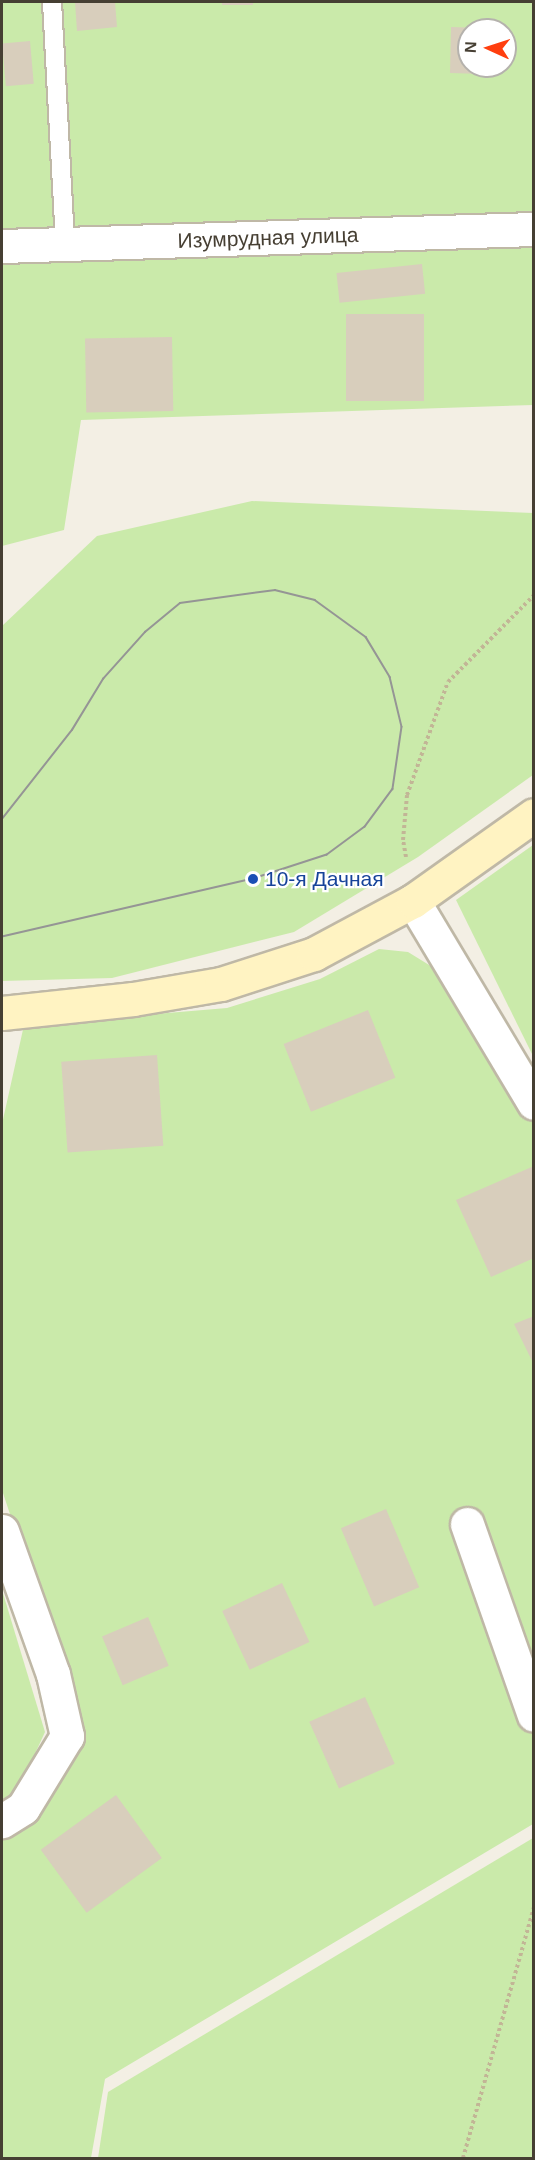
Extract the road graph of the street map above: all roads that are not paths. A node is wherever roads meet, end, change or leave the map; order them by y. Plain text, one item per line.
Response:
1 (52, 2) edge
2 (534, 229) edge
3 (65, 245) junction
4 (2, 246) edge
5 (534, 815) edge
6 (413, 901) junction
7 (2, 1013) edge
8 (534, 1103) edge
9 (467, 1524) dead end
10 (2, 1531) edge
11 (534, 1715) edge
12 (2, 1821) edge

1 - 3 lane
2 - 3 street, Изумрудная улица
3 - 4 street, Изумрудная улица
5 - 6 main road
6 - 7 main road
6 - 8 street
9 - 11 street
10 - 12 street

